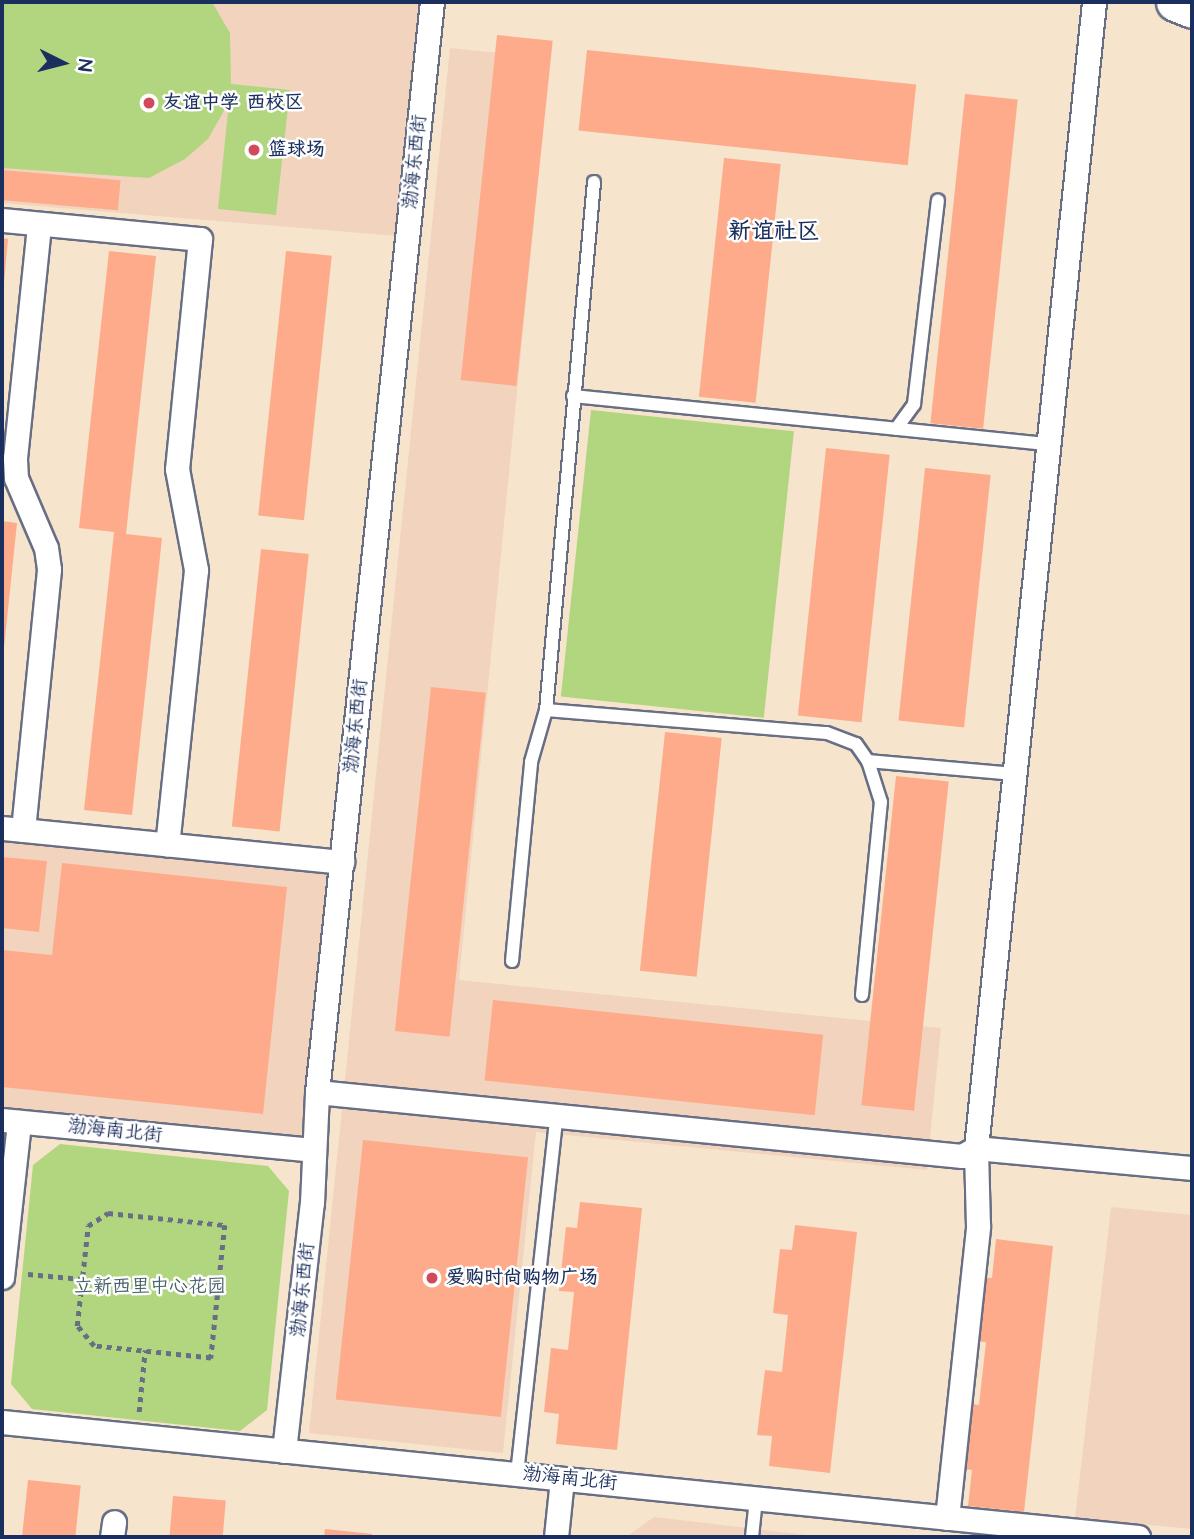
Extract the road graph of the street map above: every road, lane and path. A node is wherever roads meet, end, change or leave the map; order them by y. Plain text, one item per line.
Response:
1 (432, 2) edge
2 (1094, 2) edge
3 (1175, 2) edge
4 (1192, 9) edge
5 (594, 182) dead end
6 (938, 200) dead end
7 (2, 220) edge
8 (39, 224) junction
9 (573, 396) junction
10 (896, 429) junction
11 (1049, 444) junction
12 (546, 709) junction
13 (868, 761) junction
14 (1014, 774) junction
15 (12, 829) edge
16 (167, 844) junction
17 (342, 862) junction
18 (512, 961) dead end
19 (862, 995) dead end
20 (317, 1092) junction
21 (557, 1112) junction
22 (10, 1121) edge
23 (976, 1148) junction
24 (312, 1150) junction
25 (1192, 1168) edge
26 (9, 1275) edge
27 (82, 1279) junction
28 (145, 1350) junction
29 (2, 1422) edge
30 (136, 1435) junction
31 (285, 1451) junction
32 (517, 1474) junction
33 (562, 1479) junction
34 (756, 1498) junction
35 (947, 1518) junction
36 (970, 1529) edge
37 (556, 1537) edge
38 (752, 1537) edge
39 (1138, 1537) edge

1 - 17 street, 渤海东西街
2 - 11 street
3 - 4 main road
5 - 9 lane
6 - 10 lane
7 - 8 street
8 - 15 street
8 - 16 street
9 - 10 lane
9 - 12 lane
10 - 11 lane
11 - 14 street
12 - 13 lane
12 - 18 lane
13 - 14 lane
13 - 19 lane
14 - 23 street
15 - 16 street
16 - 17 street
17 - 20 street, 渤海东西街
20 - 21 street
20 - 24 street, 渤海东西街
21 - 23 street
21 - 32 lane
22 - 24 street, 渤海南北街
22 - 26 street
23 - 25 street
23 - 35 street
24 - 31 street, 渤海东西街
26 - 27 path
27 - 28 path
27 - 28 path
28 - 30 path
29 - 30 street, 渤海南北街
30 - 31 street, 渤海南北街
31 - 32 street, 渤海南北街
32 - 33 street, 渤海南北街
33 - 34 street, 渤海南北街
33 - 37 street
34 - 35 street, 渤海南北街
34 - 38 lane
35 - 36 street, 渤海南北街
36 - 39 street, 渤海南北街

